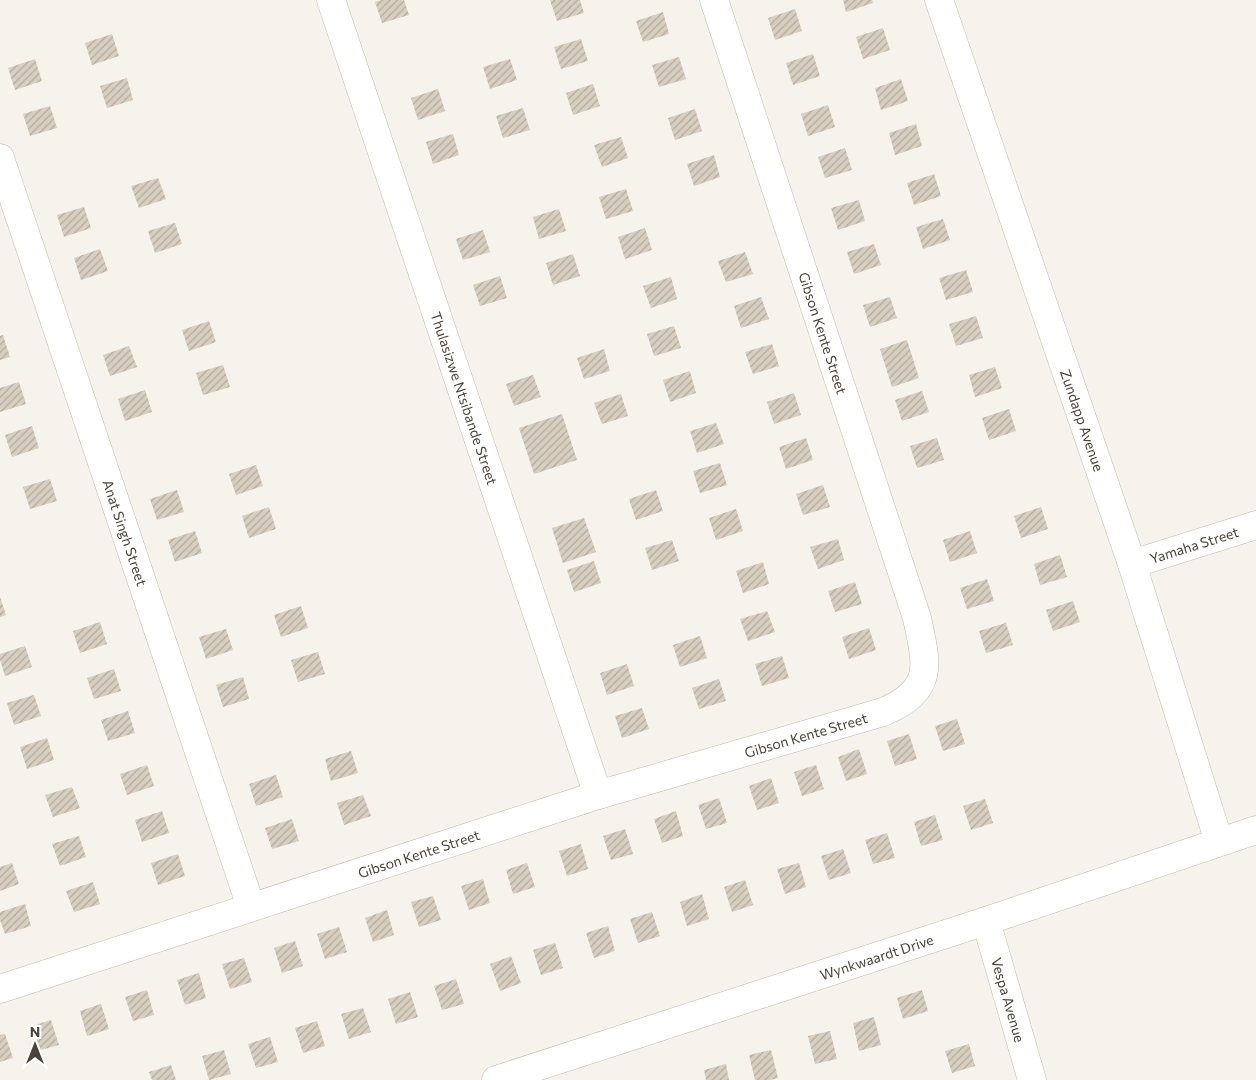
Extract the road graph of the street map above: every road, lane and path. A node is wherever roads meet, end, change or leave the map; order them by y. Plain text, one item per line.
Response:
1 (331, 0) edge
2 (714, 0) edge
3 (939, 0) edge
4 (0, 158) edge
5 (1256, 524) edge
6 (1132, 564) junction
7 (598, 795) junction
8 (1256, 830) edge
9 (1220, 842) junction
10 (251, 907) junction
11 (986, 921) junction
12 (0, 989) edge
13 (496, 1080) edge
14 (1032, 1080) edge

1 - 7 street, Thulasizwe Ntsibande Street
2 - 7 street, Gibson Kente Street
3 - 6 street, Zundapp Avenue
4 - 10 street, Anat Singh Street
5 - 6 street, Yamaha Street
6 - 9 street, Zundapp Avenue
7 - 10 street, Gibson Kente Street
8 - 9 street, Wynkwaardt Drive
9 - 11 street, Wynkwaardt Drive
10 - 12 street, Gibson Kente Street
11 - 13 street, Wynkwaardt Drive
11 - 14 street, Vespa Avenue

